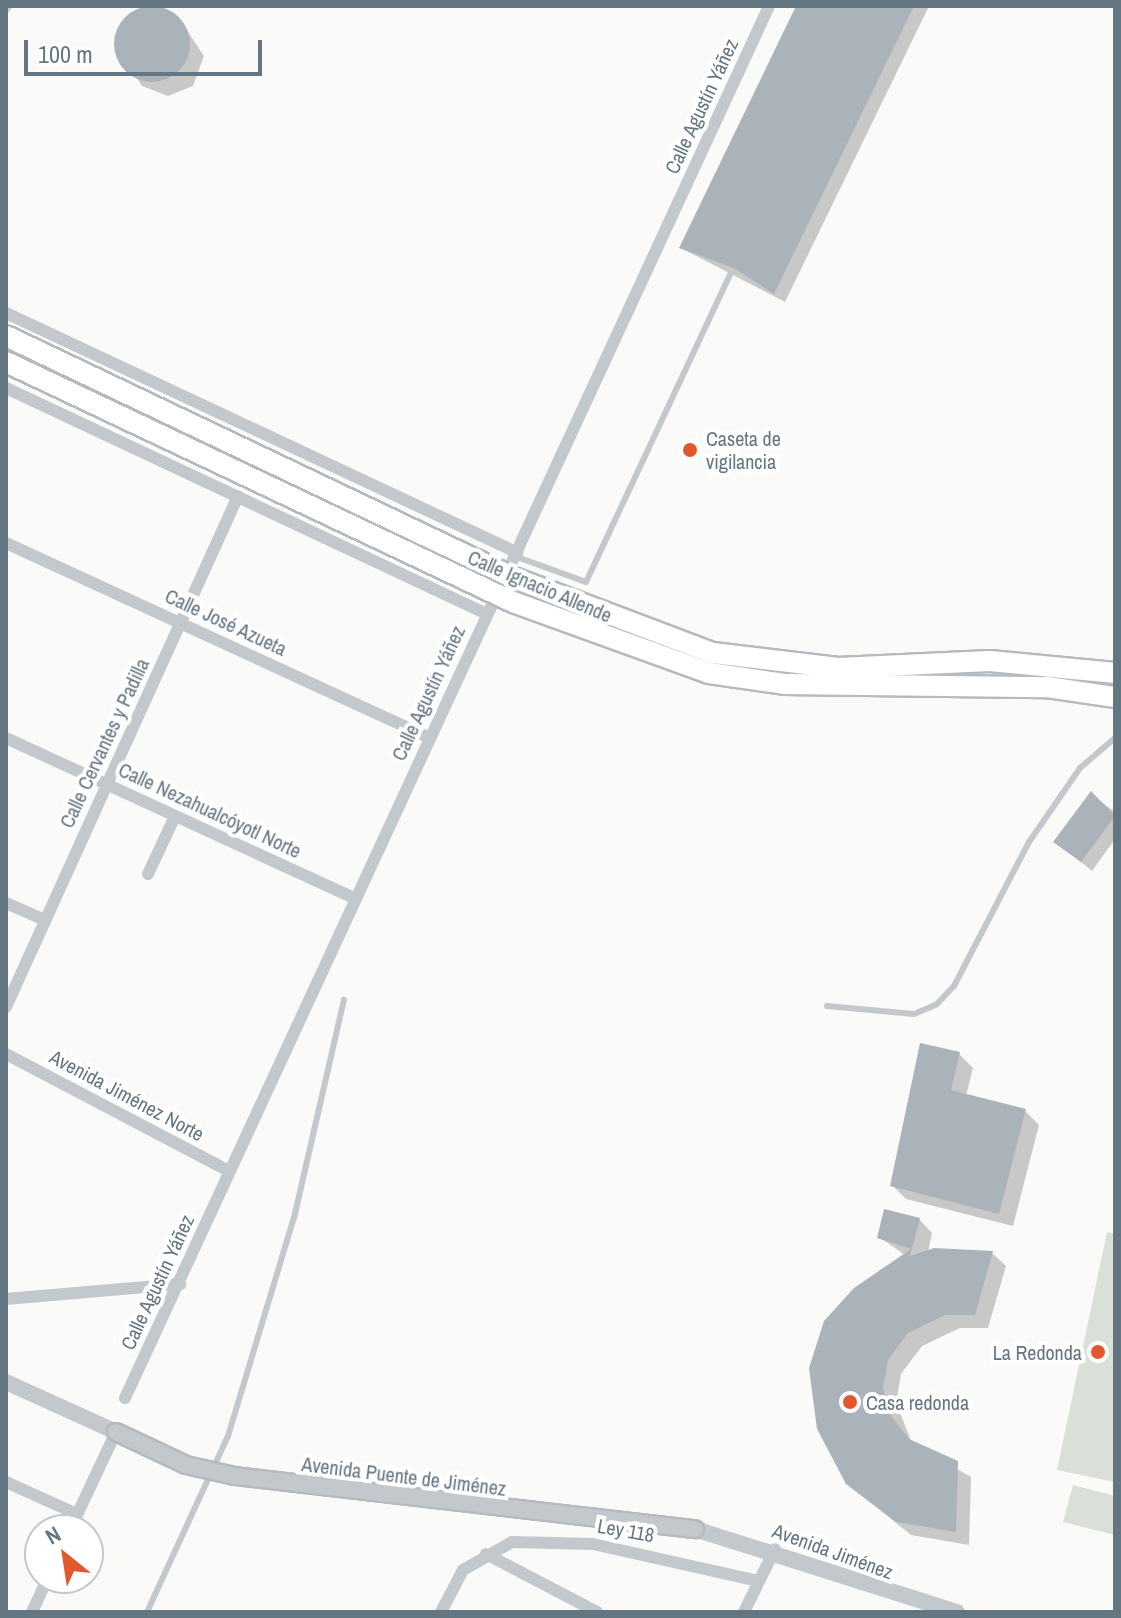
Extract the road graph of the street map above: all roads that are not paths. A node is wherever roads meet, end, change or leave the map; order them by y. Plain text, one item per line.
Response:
1 (769, 6) edge
2 (731, 273) dead end
3 (6, 313) edge
4 (6, 336) edge
5 (6, 362) edge
6 (6, 388) edge
7 (238, 496) junction
8 (6, 543) edge
9 (518, 555) junction
10 (487, 614) junction
11 (180, 623) junction
12 (1115, 673) edge
13 (1115, 697) edge
14 (6, 738) edge
15 (430, 738) junction
16 (1115, 738) edge
17 (107, 785) junction
18 (175, 816) junction
19 (148, 874) dead end
20 (354, 898) junction
21 (6, 903) edge
22 (45, 920) junction
23 (344, 1000) dead end
24 (827, 1006) dead end
25 (6, 1007) edge
26 (6, 1054) edge
27 (229, 1171) junction
28 (180, 1284) junction
29 (6, 1299) edge
30 (6, 1382) edge
31 (125, 1398) dead end
32 (116, 1432) junction
33 (6, 1482) edge
34 (77, 1514) joint
35 (695, 1529) joint
36 (775, 1549) junction
37 (486, 1554) junction
38 (759, 1581) junction
39 (147, 1612) edge
40 (441, 1612) edge
41 (597, 1612) edge
42 (744, 1612) edge
43 (957, 1612) edge

1 - 9 street, Calle Agustín Yáñez
2 - 9 lane
3 - 9 street, Calle Ignacio Allende
4 - 12 main road, Calle Ignacio Allende, bridge
5 - 13 main road, Calle Ignacio Allende, bridge
6 - 7 street
7 - 10 street
7 - 11 street, Calle Cervantes y Padilla
8 - 11 street, Calle José Azueta
9 - 10 street, Calle Agustín Yáñez
10 - 15 street, Calle Agustín Yáñez
11 - 15 street, Calle José Azueta
11 - 17 street, Calle Cervantes y Padilla
14 - 17 street, Calle Nezahualcóyotl Norte
15 - 20 street, Calle Agustín Yáñez
16 - 24 lane
17 - 18 street, Calle Nezahualcóyotl Norte
17 - 22 street, Calle Cervantes y Padilla
18 - 19 street
18 - 20 street, Calle Nezahualcóyotl Norte
20 - 27 street, Calle Agustín Yáñez
21 - 22 street
22 - 25 street, Calle Cervantes y Padilla
23 - 39 lane
26 - 27 street, Avenida Jiménez Norte
27 - 28 street, Calle Agustín Yáñez
28 - 29 street
28 - 31 street, Calle Agustín Yáñez
30 - 32 street, Avenida Puente de Jiménez
32 - 34 street
32 - 35 street, Avenida Puente de Jiménez, bridge
33 - 34 street
35 - 36 street, Avenida Jiménez
36 - 38 street
36 - 43 street, Avenida Jiménez
37 - 38 street, Ley 118
37 - 40 street
37 - 41 street
38 - 42 street

